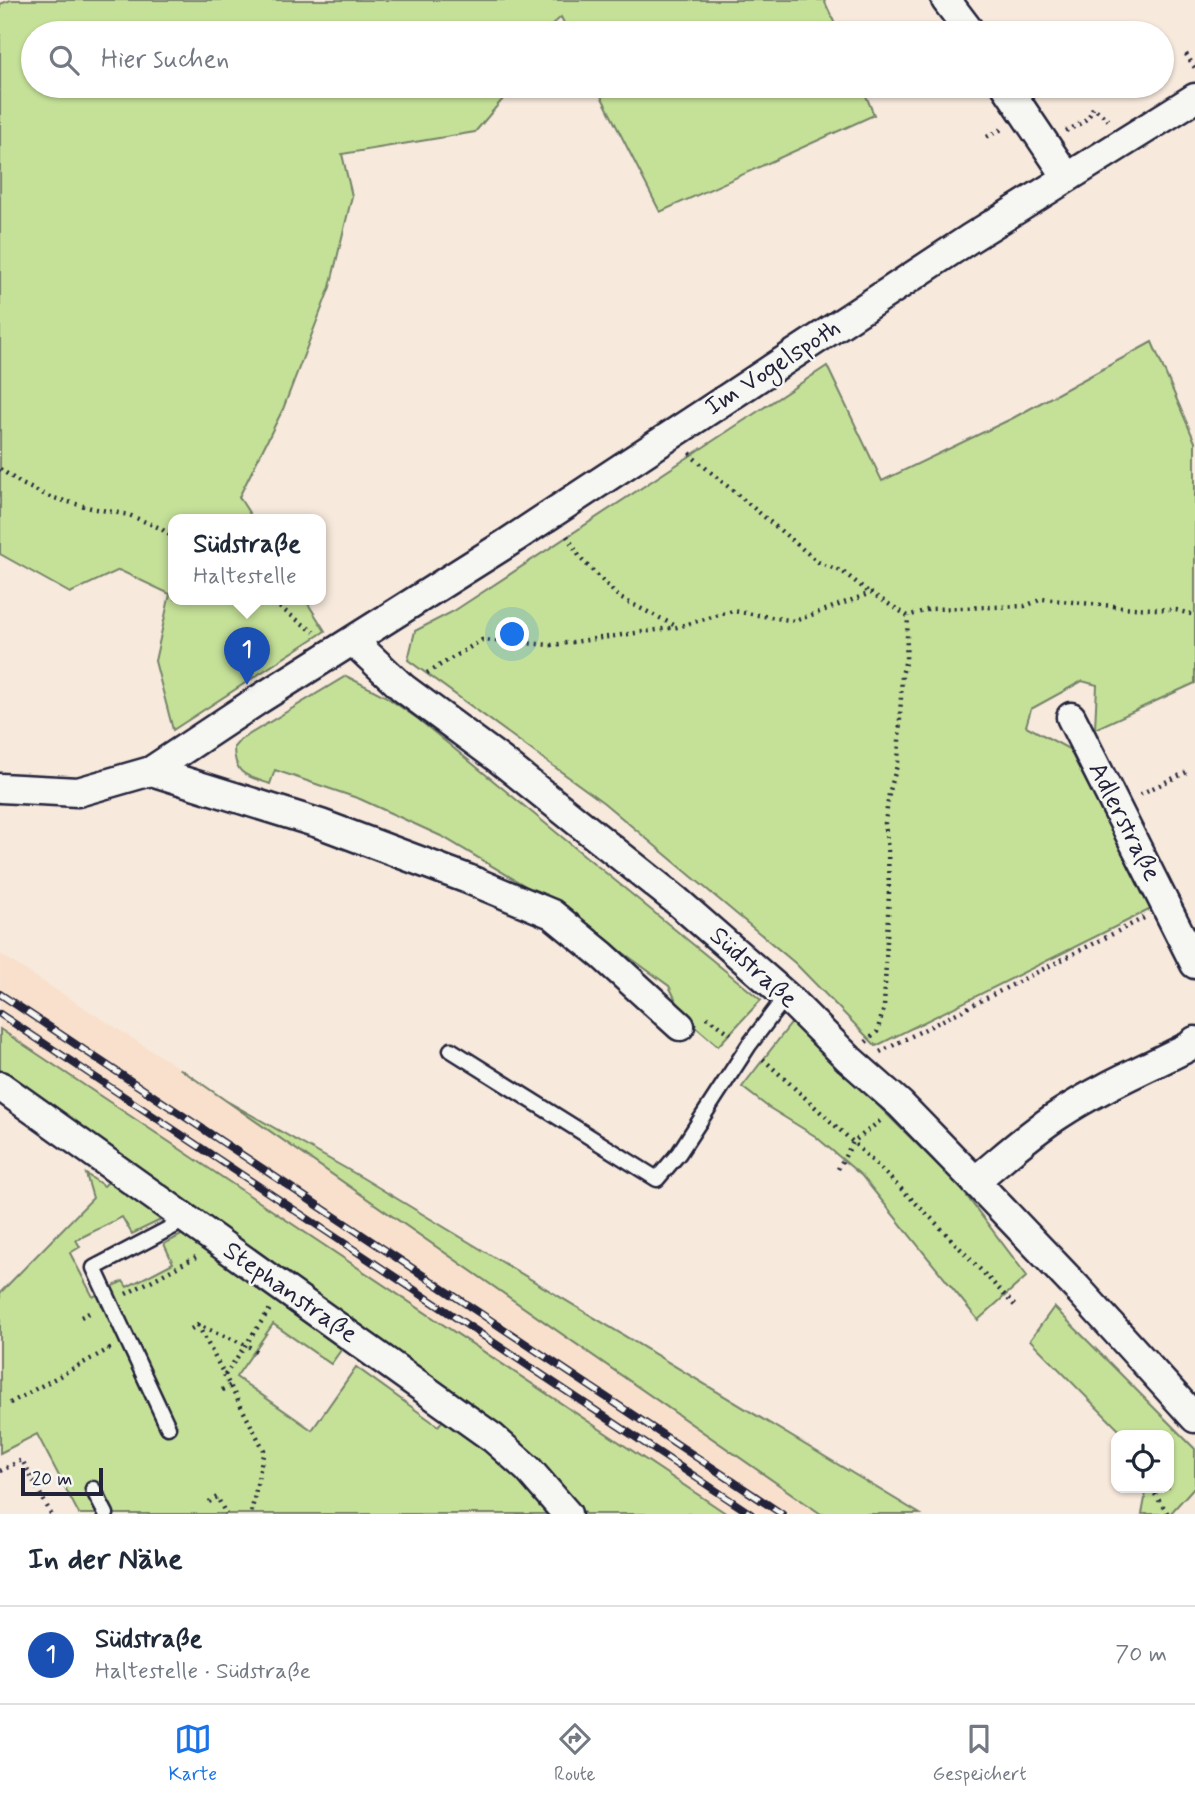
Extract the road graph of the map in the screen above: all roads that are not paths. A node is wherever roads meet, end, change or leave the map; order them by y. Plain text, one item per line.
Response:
1 (946, 0) edge
2 (962, 21) edge
3 (1014, 98) edge
4 (1195, 98) edge
5 (1067, 177) junction
6 (343, 648) junction
7 (1071, 717) dead end
8 (151, 771) junction
9 (0, 788) edge
10 (1195, 964) edge
11 (786, 996) junction
12 (680, 1026) dead end
13 (1195, 1041) edge
14 (451, 1050) dead end
15 (0, 1087) edge
16 (975, 1181) junction
17 (182, 1216) junction
18 (1195, 1418) edge
19 (168, 1427) dead end
20 (93, 1489) dead end
21 (106, 1514) edge
22 (567, 1514) edge

1 - 2 street
3 - 5 street
4 - 5 street, Im Vogelspoth
5 - 6 street, Im Vogelspoth
6 - 8 street
6 - 11 street, Südstraße
7 - 10 street, Adlerstraße
8 - 9 street
8 - 12 street
11 - 14 lane
11 - 16 street, Südstraße
13 - 16 street
15 - 17 street, Stephanstraße
16 - 18 street, Südstraße
17 - 19 lane
17 - 22 street, Stephanstraße
20 - 21 lane

